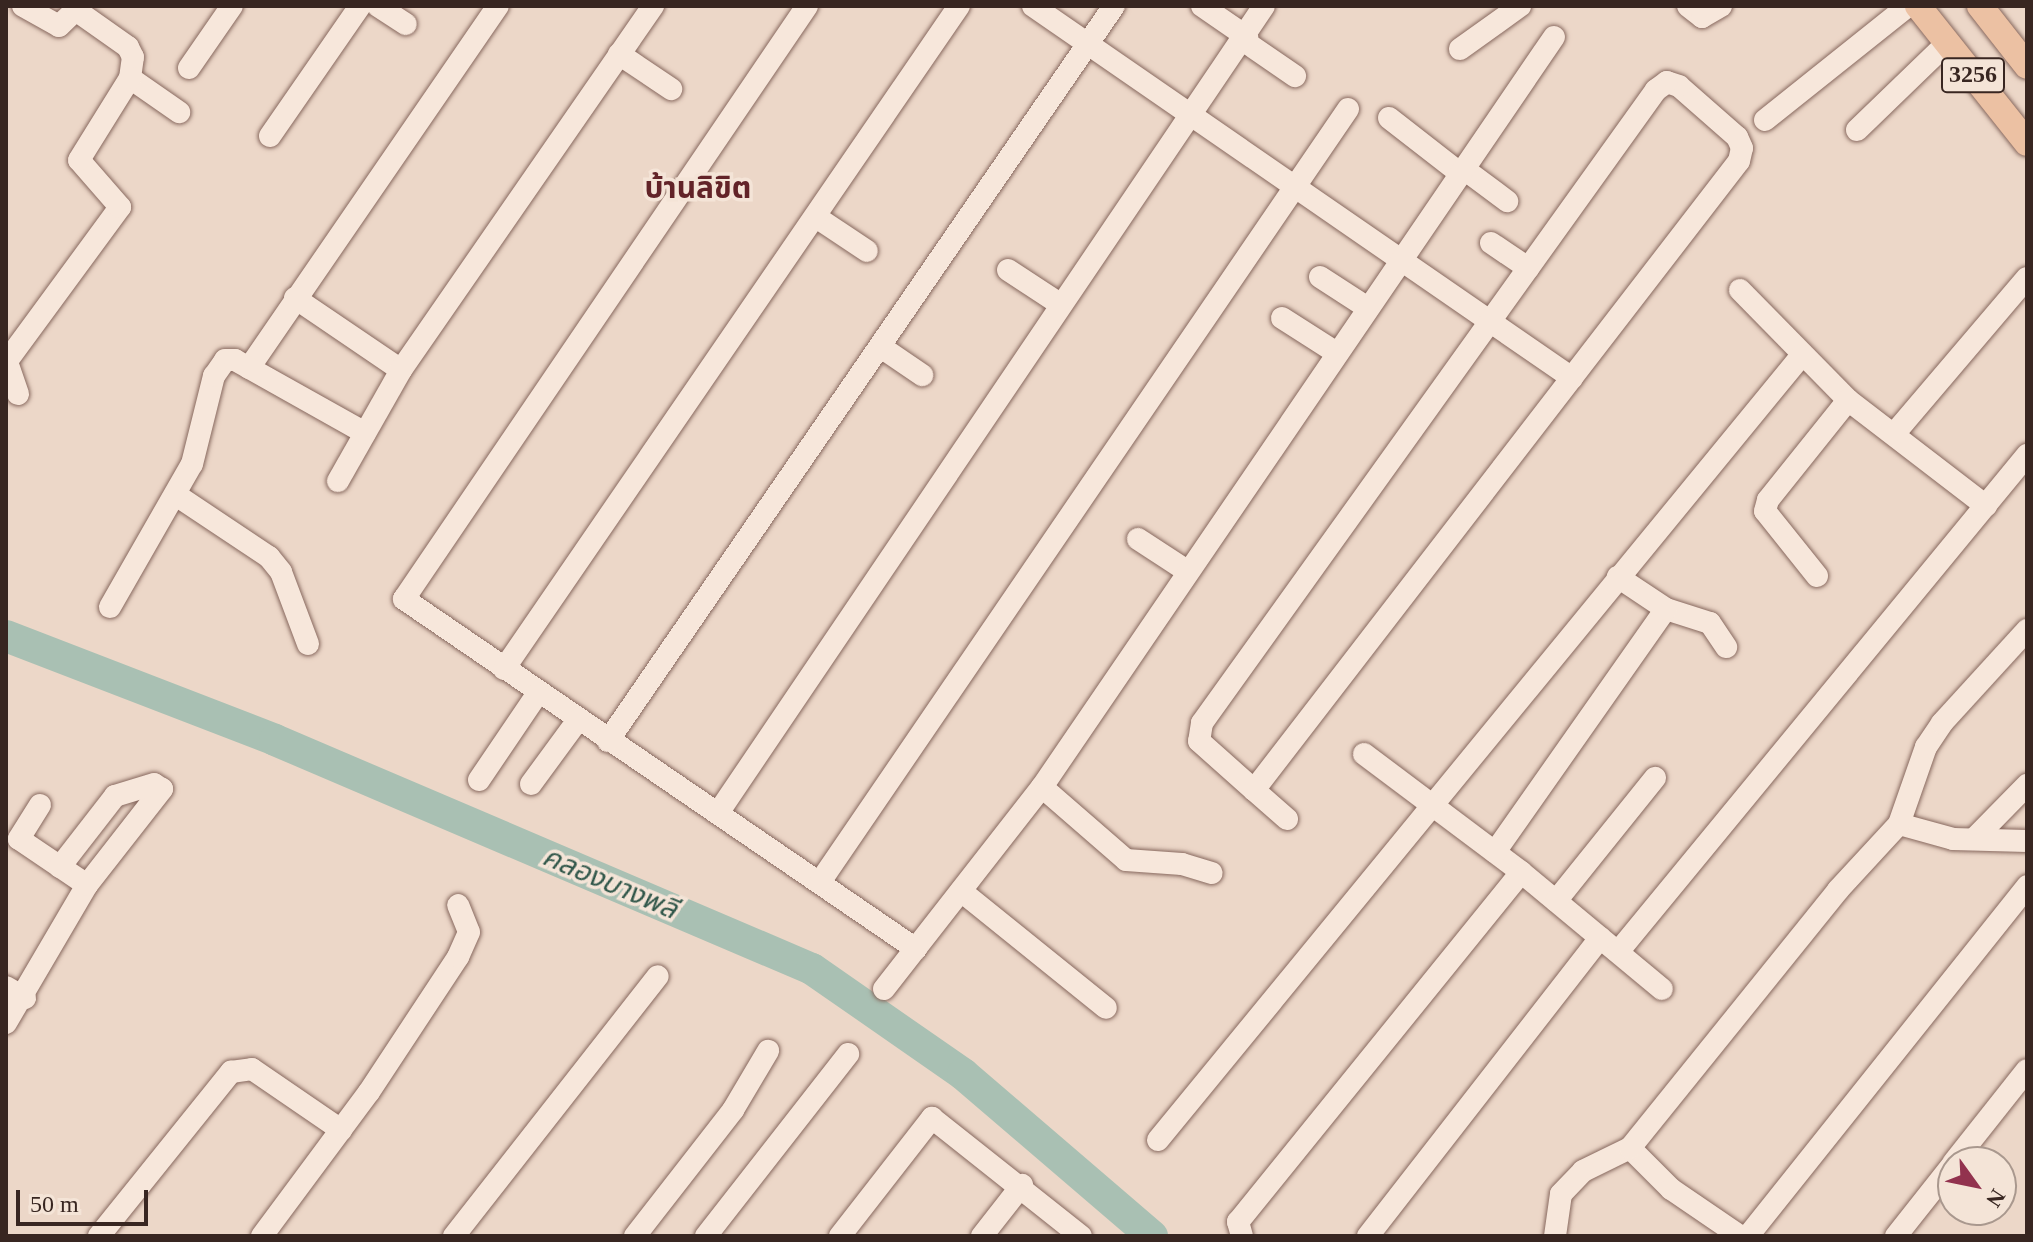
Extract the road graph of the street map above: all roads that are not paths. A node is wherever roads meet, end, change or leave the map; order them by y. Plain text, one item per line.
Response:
1 (23, 6) edge
2 (232, 6) edge
3 (360, 6) edge
4 (378, 6) edge
5 (498, 6) edge
6 (653, 6) edge
7 (807, 6) edge
8 (959, 6) edge
9 (1033, 6) edge
10 (1114, 6) edge
11 (1202, 6) edge
12 (1264, 6) edge
13 (1520, 6) edge
14 (1688, 6) edge
15 (1721, 6) edge
16 (1908, 6) edge
17 (1918, 6) edge
18 (1980, 6) edge
19 (79, 8) edge
20 (406, 24) dead end
21 (1554, 37) dead end
22 (1245, 39) junction
23 (1088, 43) junction
24 (1947, 43) junction
25 (1460, 49) dead end
26 (619, 54) junction
27 (2027, 66) edge
28 (189, 68) dead end
29 (1295, 76) dead end
30 (130, 78) junction
31 (671, 89) dead end
32 (1348, 109) dead end
33 (179, 112) dead end
34 (1191, 114) junction
35 (1389, 118) dead end
36 (1765, 120) dead end
37 (1857, 130) dead end
38 (270, 136) dead end
39 (2027, 143) edge
40 (1462, 171) junction
41 (1296, 186) junction
42 (1507, 201) dead end
43 (816, 217) junction
44 (1491, 243) dead end
45 (867, 251) dead end
46 (1402, 259) junction
47 (1528, 268) junction
48 (1008, 270) dead end
49 (1320, 277) dead end
50 (2027, 278) edge
51 (1740, 290) dead end
52 (295, 298) junction
53 (1060, 304) junction
54 (1368, 308) junction
55 (1282, 318) dead end
56 (1491, 321) junction
57 (881, 347) junction
58 (1337, 353) junction
59 (1802, 355) junction
60 (7, 360) edge
61 (249, 368) junction
62 (401, 370) junction
63 (922, 375) dead end
64 (1572, 378) junction
65 (18, 394) dead end
66 (1848, 400) junction
67 (365, 433) junction
68 (1894, 434) junction
69 (2027, 455) edge
70 (338, 481) dead end
71 (176, 495) junction
72 (1986, 506) junction
73 (1138, 539) dead end
74 (1187, 571) junction
75 (1817, 576) dead end
76 (1618, 577) junction
77 (110, 607) dead end
78 (1666, 609) junction
79 (2027, 630) edge
80 (308, 644) dead end
81 (1726, 647) dead end
82 (504, 669) junction
83 (538, 693) junction
84 (578, 720) junction
85 (608, 741) junction
86 (1364, 754) dead end
87 (1655, 778) dead end
88 (479, 780) dead end
89 (531, 784) dead end
90 (2027, 785) edge
91 (1042, 787) junction
92 (1254, 790) junction
93 (40, 805) dead end
94 (1434, 809) junction
95 (718, 813) junction
96 (1287, 819) dead end
97 (1899, 824) junction
98 (1974, 839) junction
99 (2027, 841) edge
100 (1495, 852) junction
101 (60, 867) junction
102 (1521, 872) junction
103 (1212, 873) dead end
104 (820, 882) junction
105 (87, 885) junction
106 (2027, 886) edge
107 (961, 891) junction
108 (1556, 901) junction
109 (458, 905) dead end
110 (1600, 938) junction
111 (916, 949) junction
112 (1618, 952) junction
113 (658, 976) dead end
114 (884, 989) dead end
115 (1662, 989) dead end
116 (16, 993) edge
117 (1106, 1008) dead end
118 (6, 1023) edge
119 (768, 1051) dead end
120 (848, 1054) dead end
121 (2027, 1070) edge
122 (341, 1130) junction
123 (1158, 1140) dead end
124 (1967, 1146) edge
125 (1630, 1148) junction
126 (1937, 1184) edge
127 (1022, 1185) junction
128 (99, 1236) edge
129 (262, 1236) edge
130 (454, 1236) edge
131 (635, 1236) edge
132 (706, 1236) edge
133 (840, 1236) edge
134 (982, 1236) edge
135 (1081, 1236) edge
136 (1242, 1236) edge
137 (1368, 1236) edge
138 (1555, 1236) edge
139 (1740, 1236) edge
140 (1748, 1236) edge
141 (1896, 1236) edge

1 - 19 street
2 - 28 street
3 - 38 street
4 - 20 street
5 - 52 street
6 - 26 street
7 - 82 street
8 - 43 street
9 - 23 street
10 - 23 street
11 - 22 street
12 - 22 street
13 - 25 street
14 - 15 street
16 - 36 street
17 - 24 main road, 3256
18 - 27 main road, 3256
19 - 30 street
21 - 40 street
22 - 29 street
22 - 34 street
23 - 34 street
23 - 57 street
24 - 37 street
24 - 39 main road, 3256
26 - 31 street
26 - 62 street
30 - 33 street
30 - 60 street
32 - 41 street
34 - 41 street
34 - 53 street
35 - 40 street
40 - 42 street
40 - 46 street
41 - 46 street
41 - 104 street
43 - 45 street
43 - 82 street
44 - 47 street
46 - 54 street
46 - 56 street
47 - 56 street
47 - 64 street
48 - 53 street
49 - 54 street
50 - 68 street
51 - 59 street
52 - 61 street
52 - 62 street
53 - 95 street
54 - 58 street
55 - 58 street
56 - 64 street
56 - 92 street
57 - 63 street
57 - 85 street
58 - 74 street
59 - 66 street
59 - 76 street
60 - 65 street
61 - 67 street
61 - 71 street
62 - 67 street
64 - 92 street
66 - 68 street
66 - 75 street
67 - 70 street
68 - 72 street
69 - 72 street
71 - 77 street
71 - 80 street
72 - 112 street
73 - 74 street
74 - 91 street
76 - 78 street
76 - 94 street
78 - 81 street
78 - 100 street
79 - 97 street
82 - 83 street
83 - 84 street
83 - 88 street
84 - 85 street
84 - 89 street
85 - 95 street
86 - 94 street
87 - 108 street
90 - 98 street
91 - 103 street
91 - 107 street
92 - 96 street
93 - 101 street
94 - 100 street
94 - 123 street
95 - 104 street
97 - 98 street
97 - 125 street
98 - 99 street
100 - 102 street
101 - 105 street
101 - 105 street
102 - 108 street
102 - 136 street
104 - 111 street
105 - 116 street
106 - 140 street
107 - 111 street
107 - 117 street
108 - 110 street
109 - 122 street
110 - 112 street
110 - 137 street
111 - 114 street
112 - 115 street
113 - 130 street
116 - 118 street
119 - 131 street
120 - 132 street
121 - 124 street
122 - 128 street
122 - 129 street
125 - 138 street
125 - 139 street
126 - 141 street
127 - 133 street
127 - 134 street
127 - 135 street

